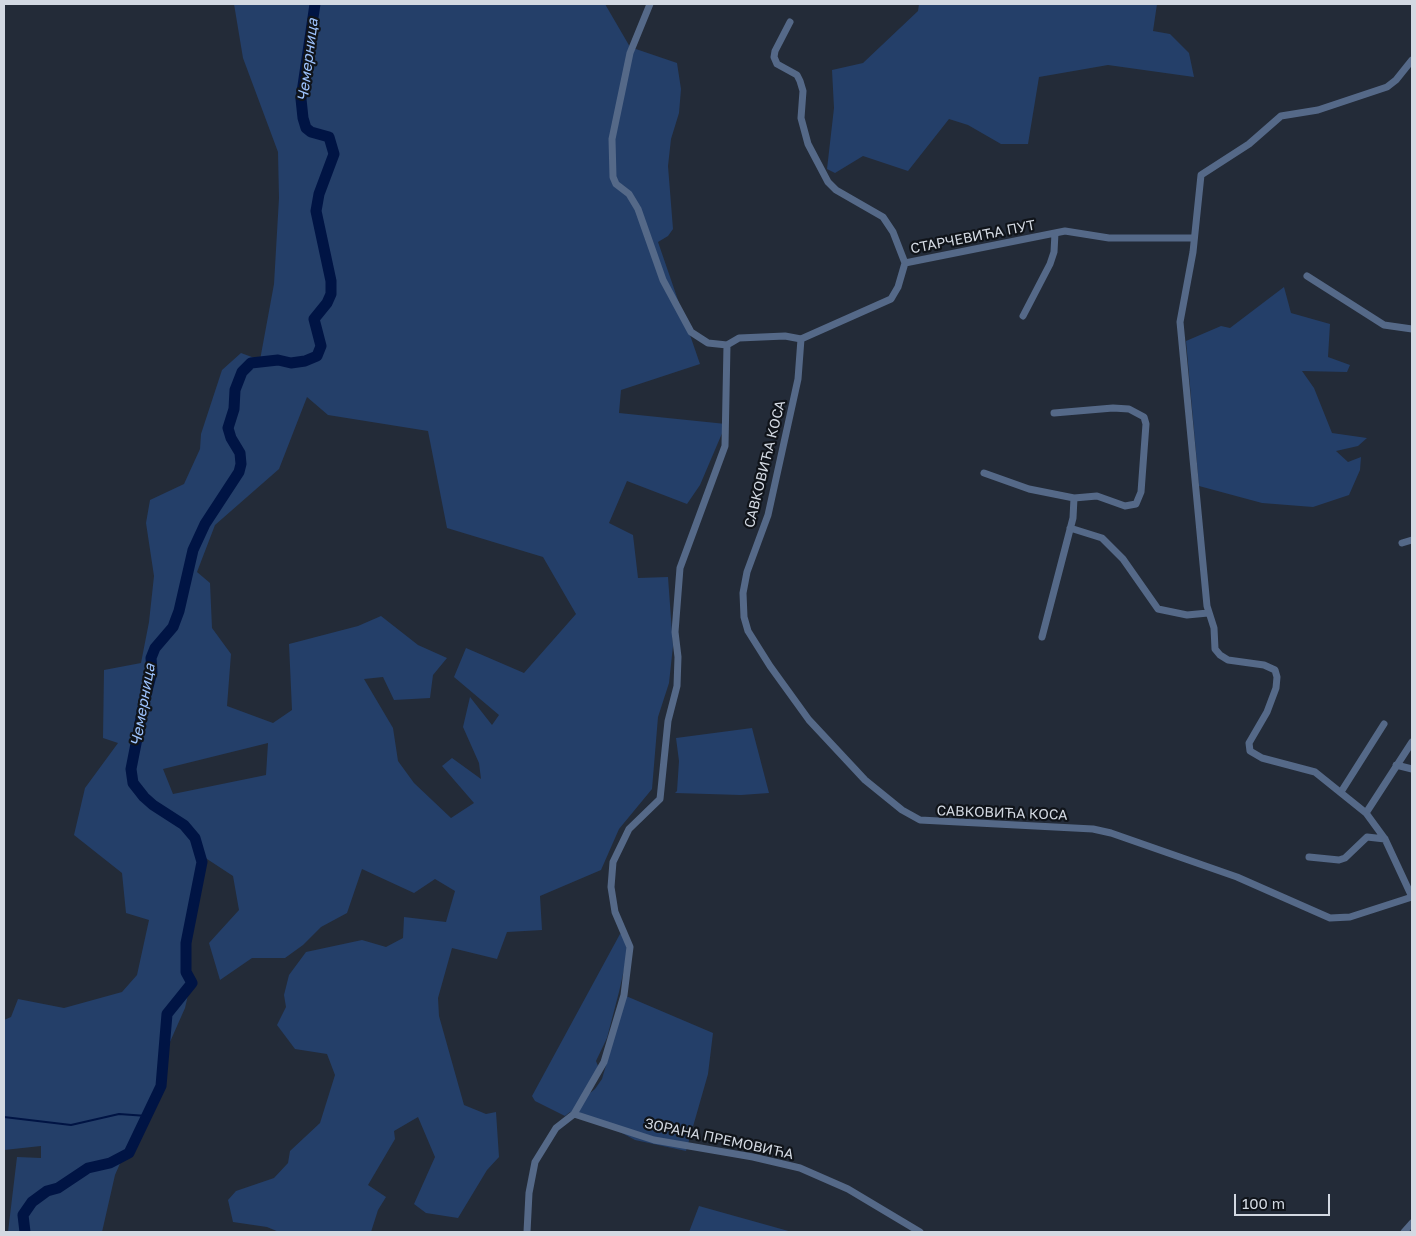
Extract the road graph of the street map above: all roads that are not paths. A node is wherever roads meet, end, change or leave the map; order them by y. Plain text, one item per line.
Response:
1 (650, 4) edge
2 (790, 22) dead end
3 (1412, 60) edge
4 (1054, 233) junction
5 (1194, 238) junction
6 (905, 263) junction
7 (1307, 276) dead end
8 (1023, 316) dead end
9 (1412, 329) edge
10 (801, 339) junction
11 (727, 345) junction
12 (1054, 413) dead end
13 (984, 473) dead end
14 (1074, 498) junction
15 (1070, 528) junction
16 (1412, 540) edge
17 (1402, 544) dead end
18 (1208, 614) junction
19 (1042, 637) dead end
20 (1384, 724) dead end
21 (1412, 742) edge
22 (1396, 766) junction
23 (1412, 769) edge
24 (1341, 792) junction
25 (1366, 813) junction
26 (1385, 839) junction
27 (1309, 857) dead end
28 (1412, 897) edge
29 (574, 1114) junction
30 (1412, 1223) edge
31 (527, 1232) edge
32 (920, 1232) edge
33 (1404, 1232) edge

1 - 11 street
2 - 6 street, СТАРЧЕВИЋА ПУТ
3 - 5 street
4 - 5 street, СТАРЧЕВИЋА ПУТ
4 - 6 street, СТАРЧЕВИЋА ПУТ
4 - 8 street
5 - 18 street
6 - 10 street
7 - 9 street
10 - 11 street
10 - 28 street, САВКОВИЋА КОСА
11 - 29 street
12 - 14 street
13 - 14 street
14 - 15 street
15 - 18 street
15 - 19 street
16 - 17 street
18 - 24 street
20 - 24 street
21 - 22 street
22 - 23 street
22 - 25 street
24 - 25 street
25 - 26 street
26 - 27 street
26 - 28 street
29 - 31 street
29 - 32 street, ЗОРАНА ПРЕМОВИЋА
30 - 33 street

